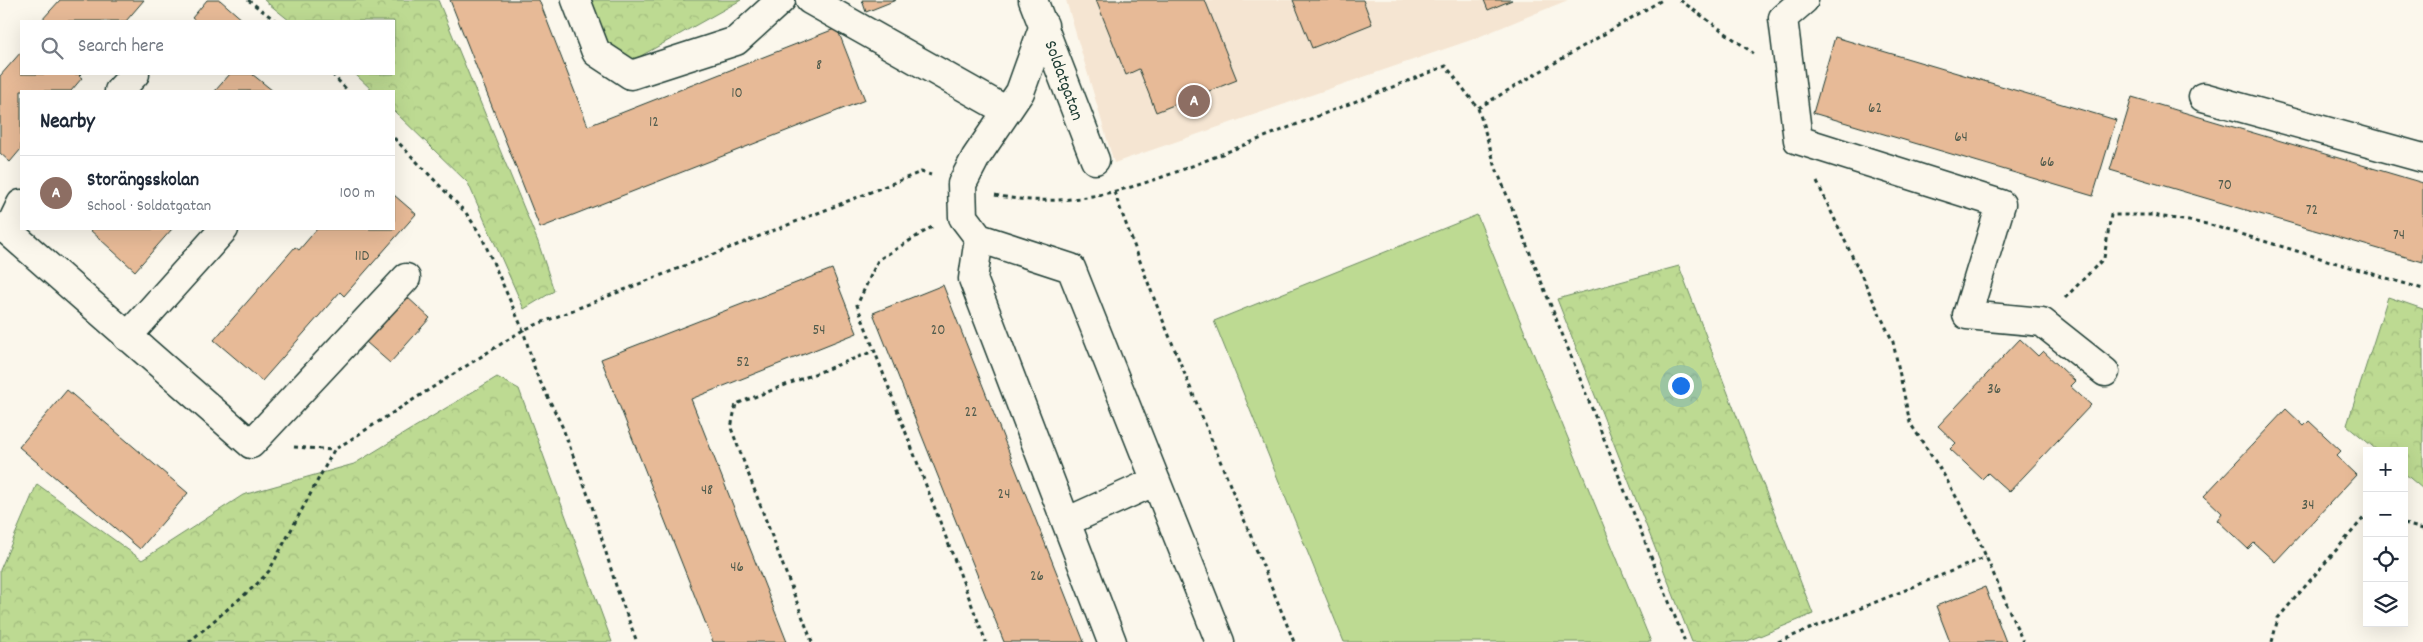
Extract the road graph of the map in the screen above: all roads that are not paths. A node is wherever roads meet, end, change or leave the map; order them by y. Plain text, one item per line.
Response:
1 (576, 0) edge
2 (781, 0) edge
3 (810, 0) edge
4 (1033, 0) edge
5 (1804, 0) edge
6 (1044, 25) junction
7 (134, 75) edge
8 (120, 90) edge
9 (2203, 97) dead end
10 (1007, 111) junction
11 (2423, 158) edge
12 (1095, 160) dead end
13 (20, 206) edge
14 (4, 230) edge
15 (223, 230) edge
16 (979, 238) junction
17 (406, 278) dead end
18 (127, 337) junction
19 (2105, 372) dead end
20 (1156, 481) junction
21 (1066, 522) junction
22 (1112, 642) edge
23 (1220, 642) edge

1 - 2 street
3 - 10 street
4 - 6 street, Soldatgatan
5 - 19 street
6 - 10 street
6 - 12 street, Soldatgatan
7 - 8 street
9 - 11 street
10 - 16 street
13 - 14 street
14 - 18 street
15 - 18 street
16 - 20 street
16 - 21 street
17 - 18 street
20 - 21 street
20 - 23 street
21 - 22 street

